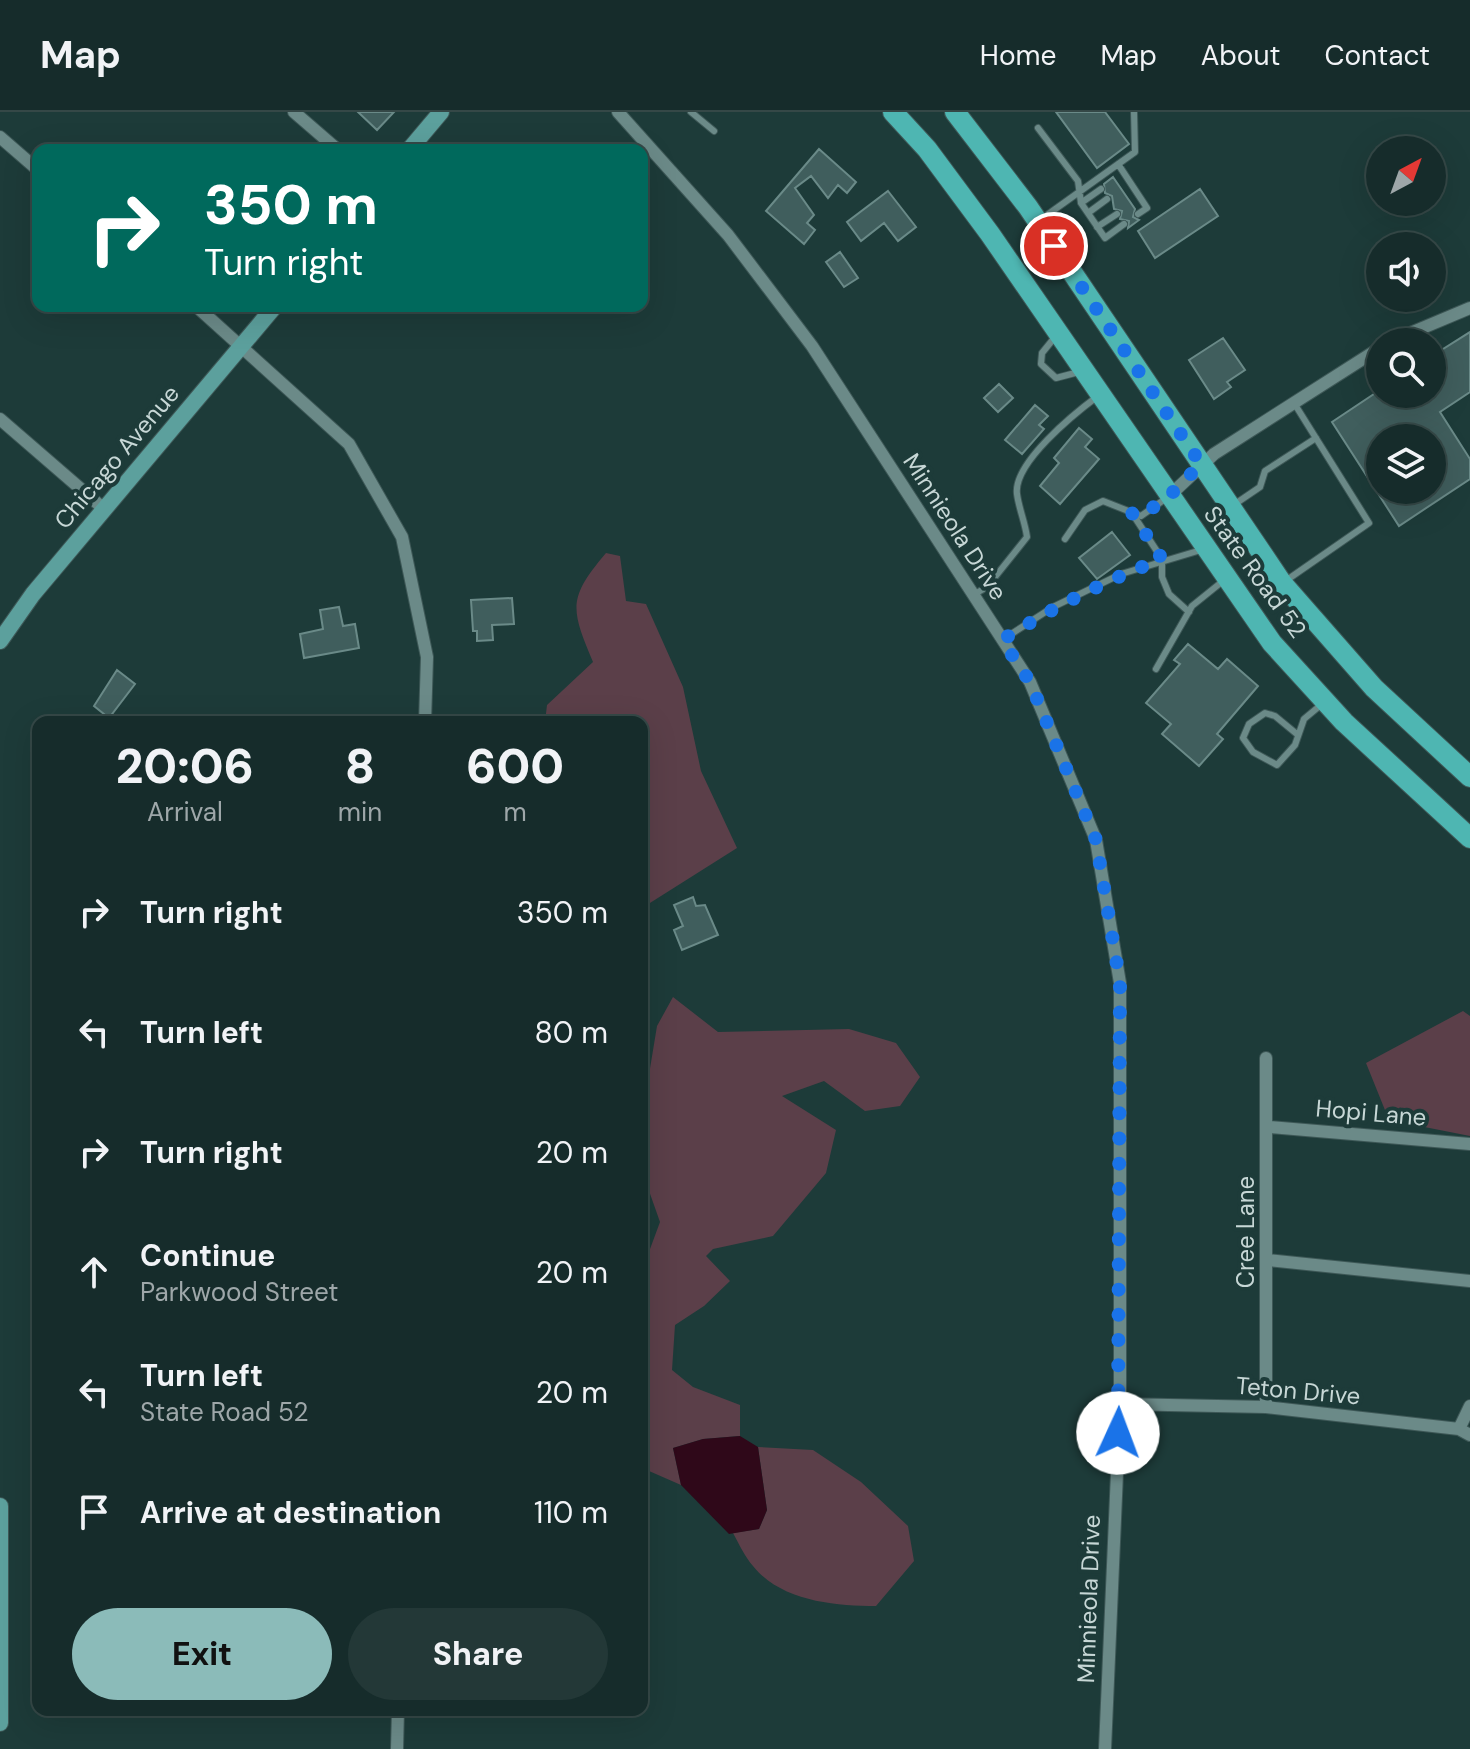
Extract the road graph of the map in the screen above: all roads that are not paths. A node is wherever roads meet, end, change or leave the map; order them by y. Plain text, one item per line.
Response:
1 (294, 112) edge
2 (441, 112) edge
3 (618, 112) edge
4 (691, 112) edge
5 (893, 112) edge
6 (955, 112) edge
7 (1134, 112) edge
8 (1038, 128) dead end
9 (714, 131) dead end
10 (0, 137) edge
11 (331, 144) edge
12 (414, 144) edge
13 (647, 144) edge
14 (648, 146) edge
15 (1118, 164) junction
16 (32, 165) edge
17 (1124, 173) junction
18 (1115, 180) dead end
19 (1131, 183) junction
20 (1101, 189) dead end
21 (1121, 190) dead end
22 (1078, 194) junction
23 (1140, 198) junction
24 (1107, 199) dead end
25 (1081, 203) junction
26 (1131, 204) dead end
27 (1088, 213) junction
28 (1117, 214) dead end
29 (1138, 214) dead end
30 (1037, 222) junction
31 (1124, 224) dead end
32 (1097, 227) junction
33 (1470, 308) edge
34 (203, 312) edge
35 (270, 312) edge
36 (1422, 328) edge
37 (1058, 334) junction
38 (242, 345) junction
39 (1366, 357) edge
40 (1082, 371) junction
41 (1099, 396) junction
42 (1294, 403) junction
43 (0, 419) edge
44 (1316, 438) junction
45 (1201, 464) junction
46 (1168, 497) junction
47 (1229, 508) junction
48 (104, 509) junction
49 (1132, 513) junction
50 (1065, 539) dead end
51 (1204, 548) junction
52 (1162, 559) junction
53 (1226, 579) junction
54 (1282, 583) junction
55 (973, 595) junction
56 (1189, 612) junction
57 (1002, 640) junction
58 (0, 641) edge
59 (1156, 669) dead end
60 (1325, 701) junction
61 (425, 716) edge
62 (1298, 735) junction
63 (1470, 777) edge
64 (1470, 838) edge
65 (1266, 1058) dead end
66 (1269, 1127) junction
67 (1470, 1144) edge
68 (1268, 1260) junction
69 (1470, 1281) edge
70 (1120, 1404) junction
71 (1470, 1406) edge
72 (1266, 1407) junction
73 (1465, 1432) edge
74 (0, 1508) edge
75 (398, 1716) edge
76 (0, 1723) edge
77 (397, 1749) edge
78 (1105, 1749) edge

1 - 11 street
2 - 12 street
3 - 13 street, Minnieola Drive
4 - 9 lane
5 - 37 main road, State Road 52
6 - 30 main road, State Road 52
7 - 15 lane
8 - 22 lane
10 - 16 street
14 - 55 street, Minnieola Drive
15 - 17 lane
15 - 22 lane
17 - 18 lane
17 - 19 lane
19 - 21 lane
19 - 23 lane
20 - 25 lane
22 - 25 lane
22 - 30 lane
23 - 26 lane
23 - 29 lane
24 - 27 lane
25 - 27 lane
27 - 32 lane
28 - 32 lane
30 - 45 main road, State Road 52
31 - 32 lane
33 - 36 street
34 - 38 street
35 - 38 street, Chicago Avenue
37 - 40 main road, State Road 52
37 - 40 lane
38 - 48 street, Chicago Avenue
38 - 61 street
39 - 42 street
40 - 41 main road, State Road 52
41 - 46 main road, State Road 52
41 - 55 lane
42 - 44 lane
42 - 45 street
43 - 48 street
44 - 47 lane
44 - 54 lane
45 - 46 street
45 - 47 main road, State Road 52
46 - 49 lane
46 - 51 main road, State Road 52
47 - 54 main road, State Road 52
48 - 58 street, Chicago Avenue
49 - 50 lane
49 - 52 lane
51 - 52 lane
51 - 53 main road, State Road 52
52 - 56 lane
52 - 57 lane
53 - 56 lane
53 - 60 main road, State Road 52
54 - 63 main road, State Road 52
55 - 57 street, Minnieola Drive
56 - 59 lane
57 - 70 street, Minnieola Drive
60 - 62 lane
60 - 64 main road, State Road 52
62 - 62 lane
65 - 66 street, Cree Lane
66 - 67 street, Hopi Lane
66 - 68 street, Cree Lane
68 - 69 street
68 - 72 street, Cree Lane
70 - 72 street, Teton Drive
70 - 78 street, Minnieola Drive
71 - 73 street
72 - 73 street, Teton Drive
74 - 76 street
75 - 77 street

